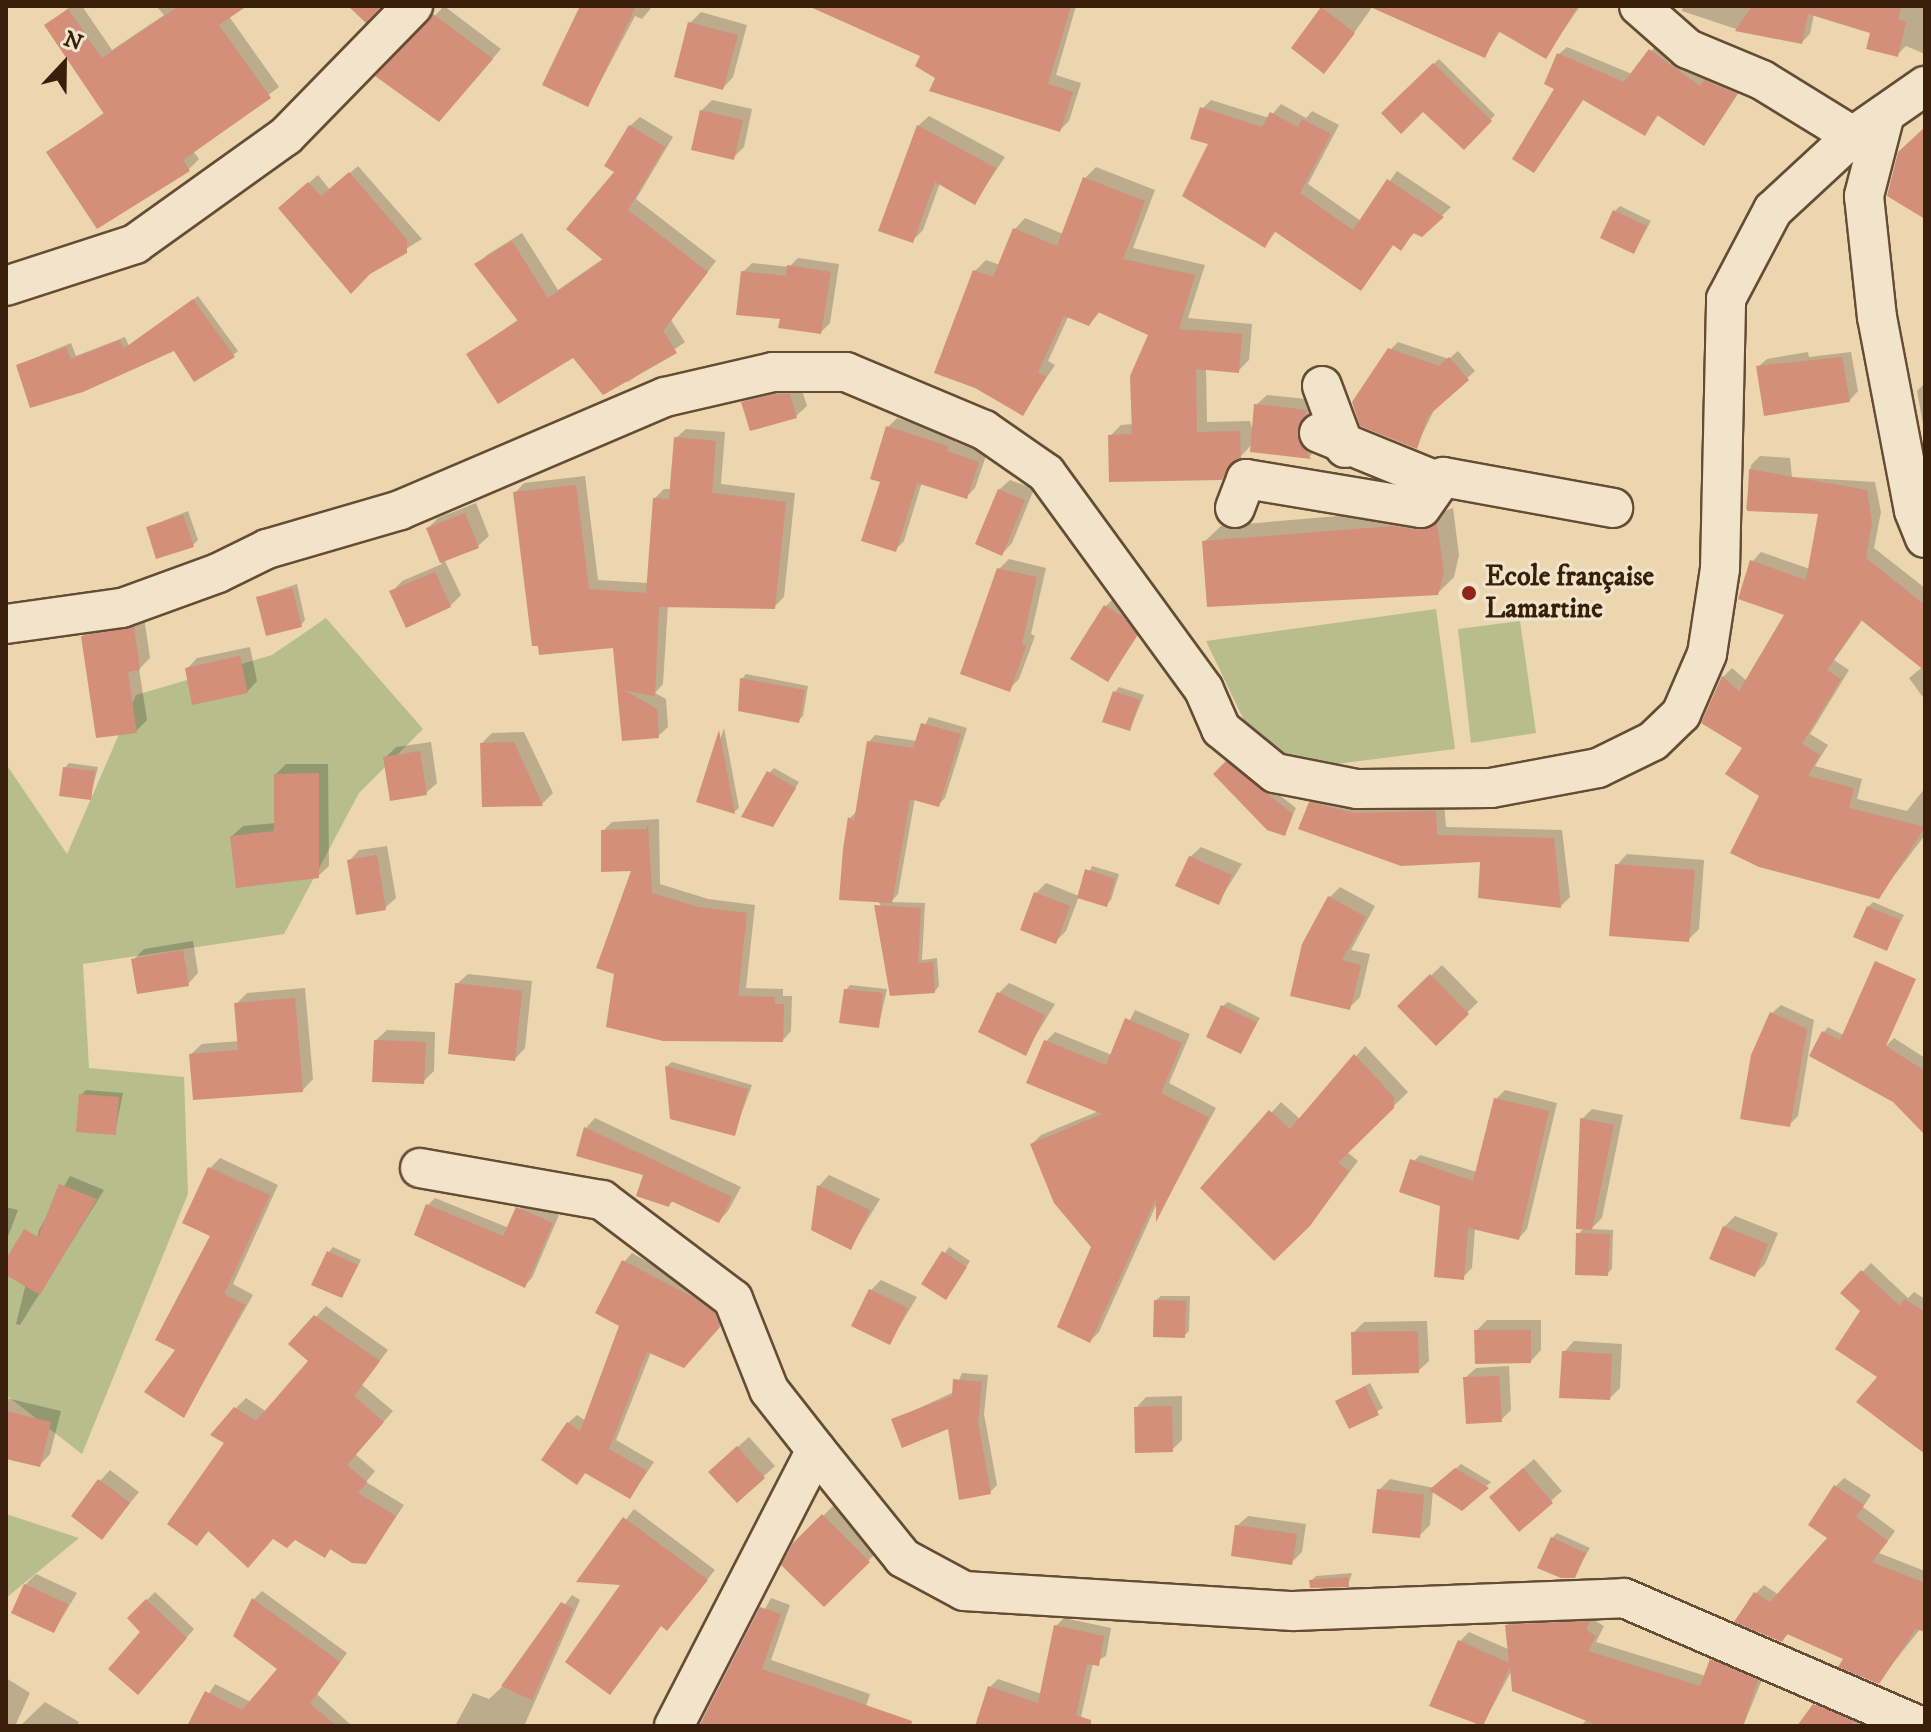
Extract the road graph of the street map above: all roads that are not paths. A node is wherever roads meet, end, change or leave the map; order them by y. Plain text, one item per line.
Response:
1 (413, 6) edge
2 (1639, 6) edge
3 (1925, 86) edge
4 (1885, 114) junction
5 (1853, 136) junction
6 (6, 286) edge
7 (1322, 386) dead end
8 (1439, 482) junction
9 (1235, 508) dead end
10 (1613, 508) dead end
11 (1925, 538) edge
12 (6, 624) edge
13 (420, 1168) dead end
14 (816, 1450) junction
15 (674, 1726) edge
16 (1920, 1726) edge

1 - 6 street
2 - 5 street
3 - 4 street
4 - 5 street
4 - 11 street
5 - 12 street
7 - 8 street
8 - 9 street
8 - 10 street
13 - 14 street
14 - 15 street
14 - 16 street

